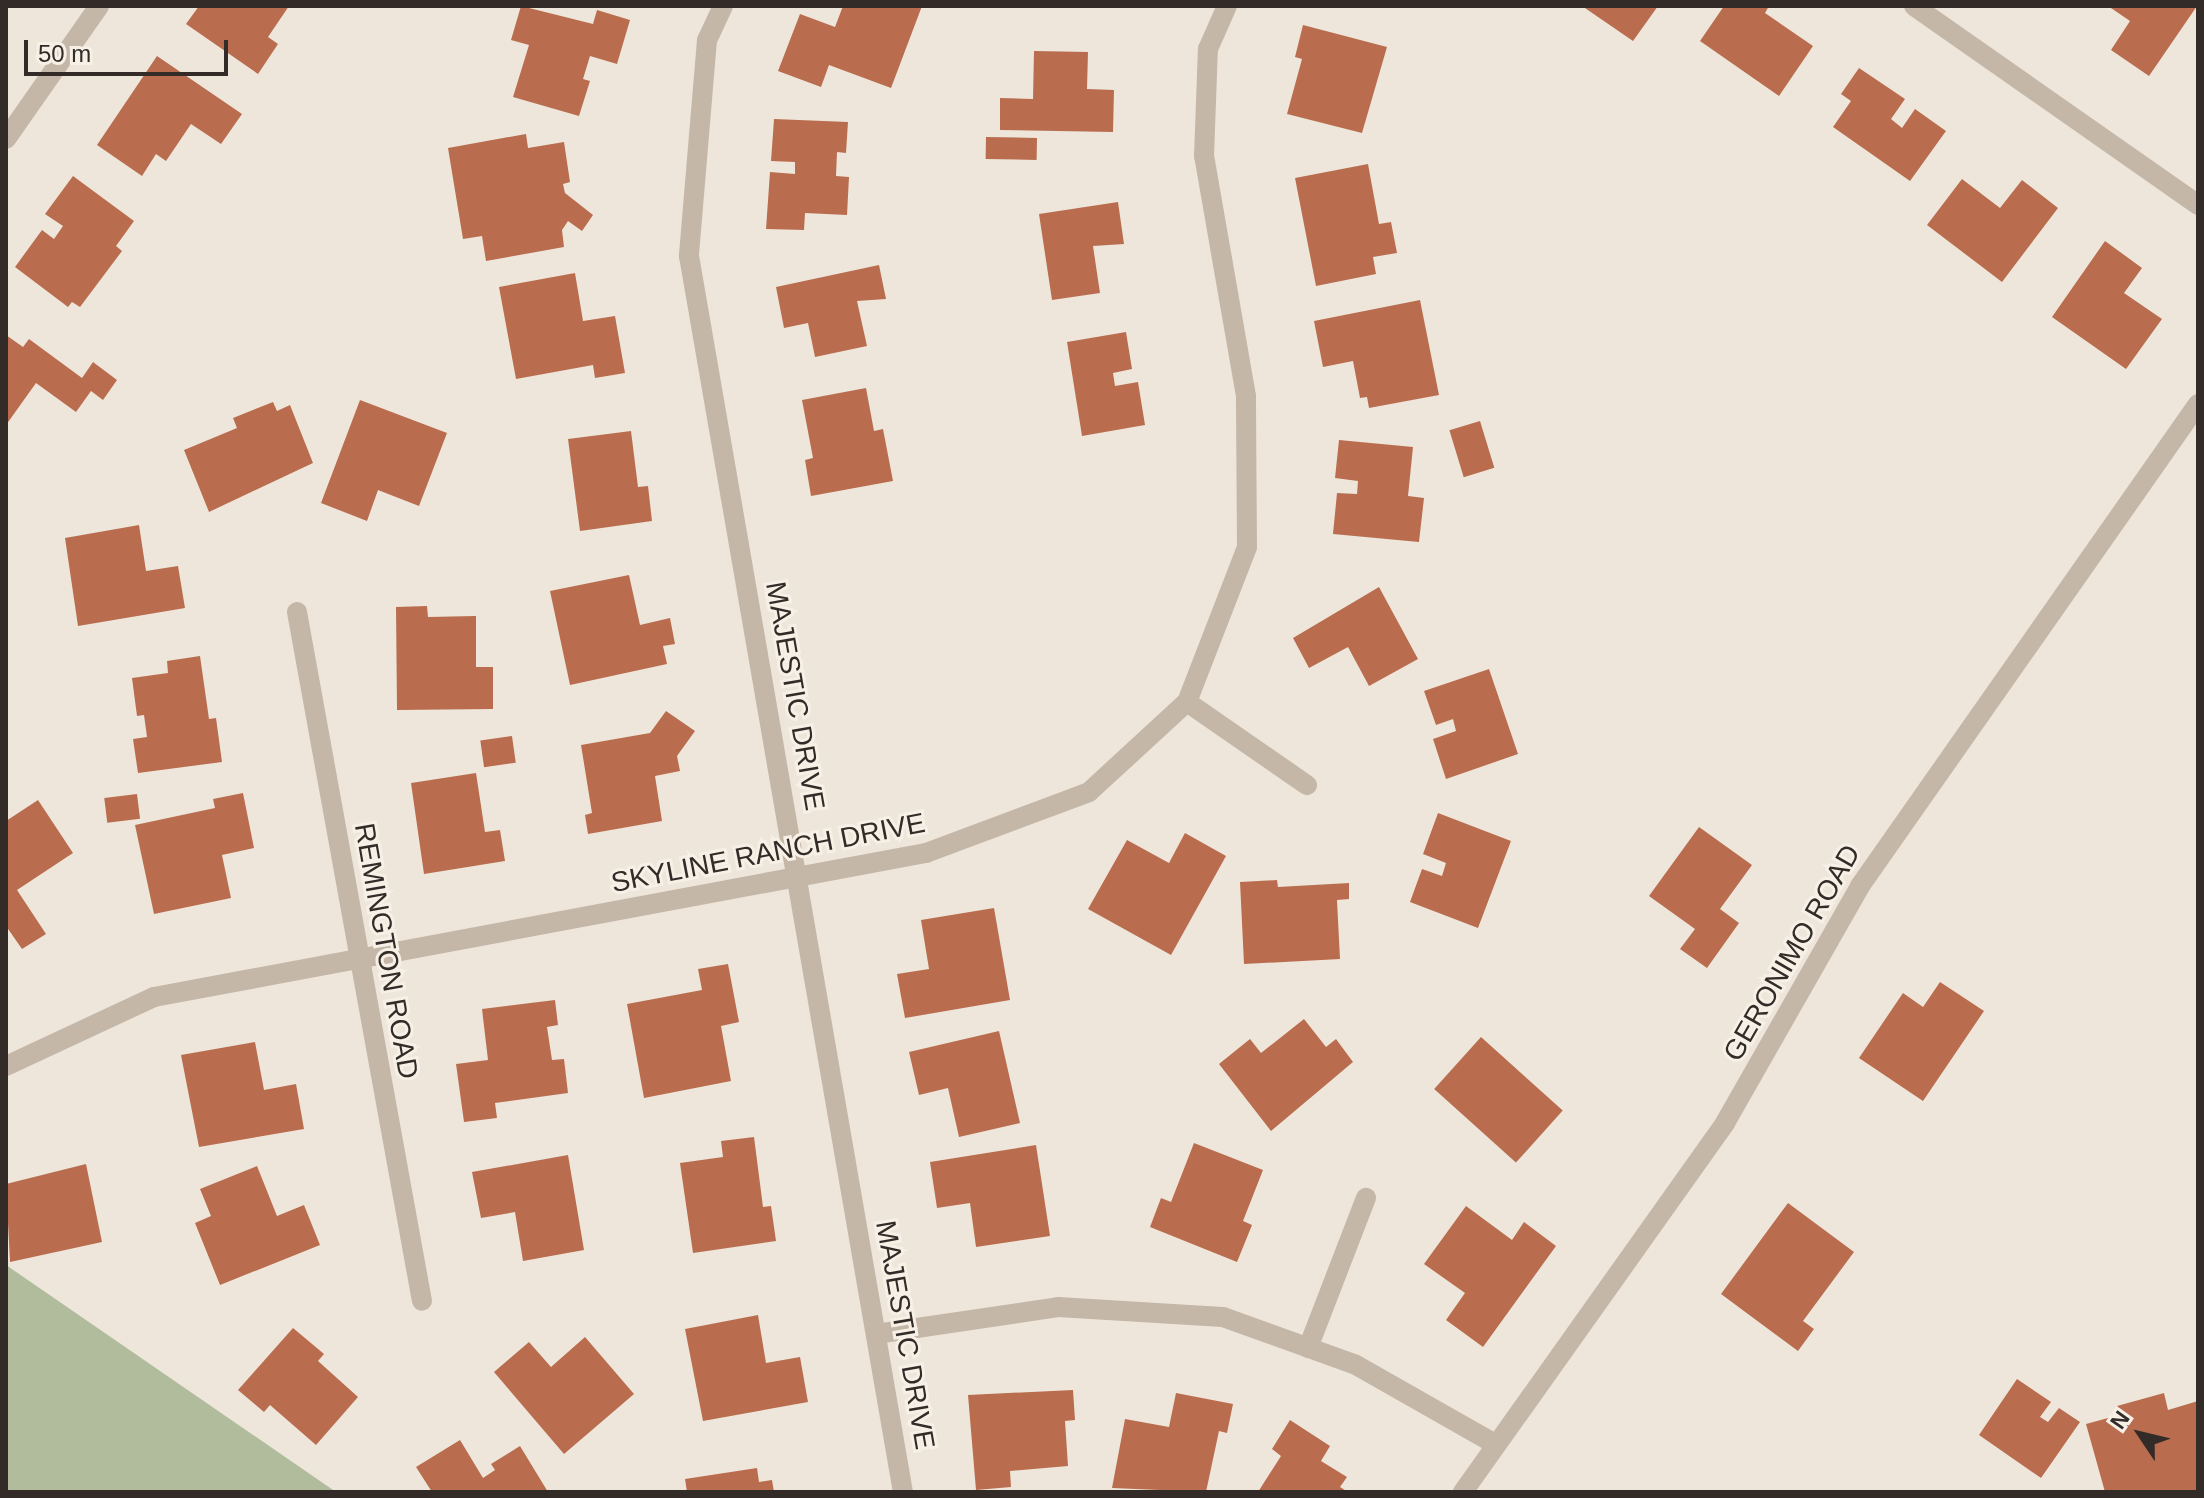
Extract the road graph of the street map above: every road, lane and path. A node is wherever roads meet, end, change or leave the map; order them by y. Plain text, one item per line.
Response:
1 (99, 6) edge
2 (723, 6) edge
3 (1227, 6) edge
4 (1914, 6) edge
5 (6, 139) edge
6 (2198, 205) edge
7 (2198, 404) edge
8 (297, 612) dead end
9 (1187, 702) junction
10 (1307, 785) dead end
11 (799, 877) junction
12 (358, 959) junction
13 (6, 1066) edge
14 (1366, 1198) dead end
15 (422, 1301) dead end
16 (876, 1334) junction
17 (1308, 1348) junction
18 (1495, 1444) junction
19 (903, 1492) edge
20 (1463, 1492) edge

1 - 5 street
2 - 11 street, MAJESTIC DRIVE
3 - 9 street, SKYLINE RANCH DRIVE
4 - 6 street
7 - 18 street, GERONIMO ROAD
8 - 12 street, REMINGTON ROAD
9 - 10 street
9 - 11 street, SKYLINE RANCH DRIVE
11 - 12 street, SKYLINE RANCH DRIVE
11 - 16 street, MAJESTIC DRIVE
12 - 13 street, SKYLINE RANCH DRIVE
12 - 15 street, REMINGTON ROAD
14 - 17 street
16 - 17 street
16 - 19 street, MAJESTIC DRIVE
17 - 18 street
18 - 20 street, GERONIMO ROAD

